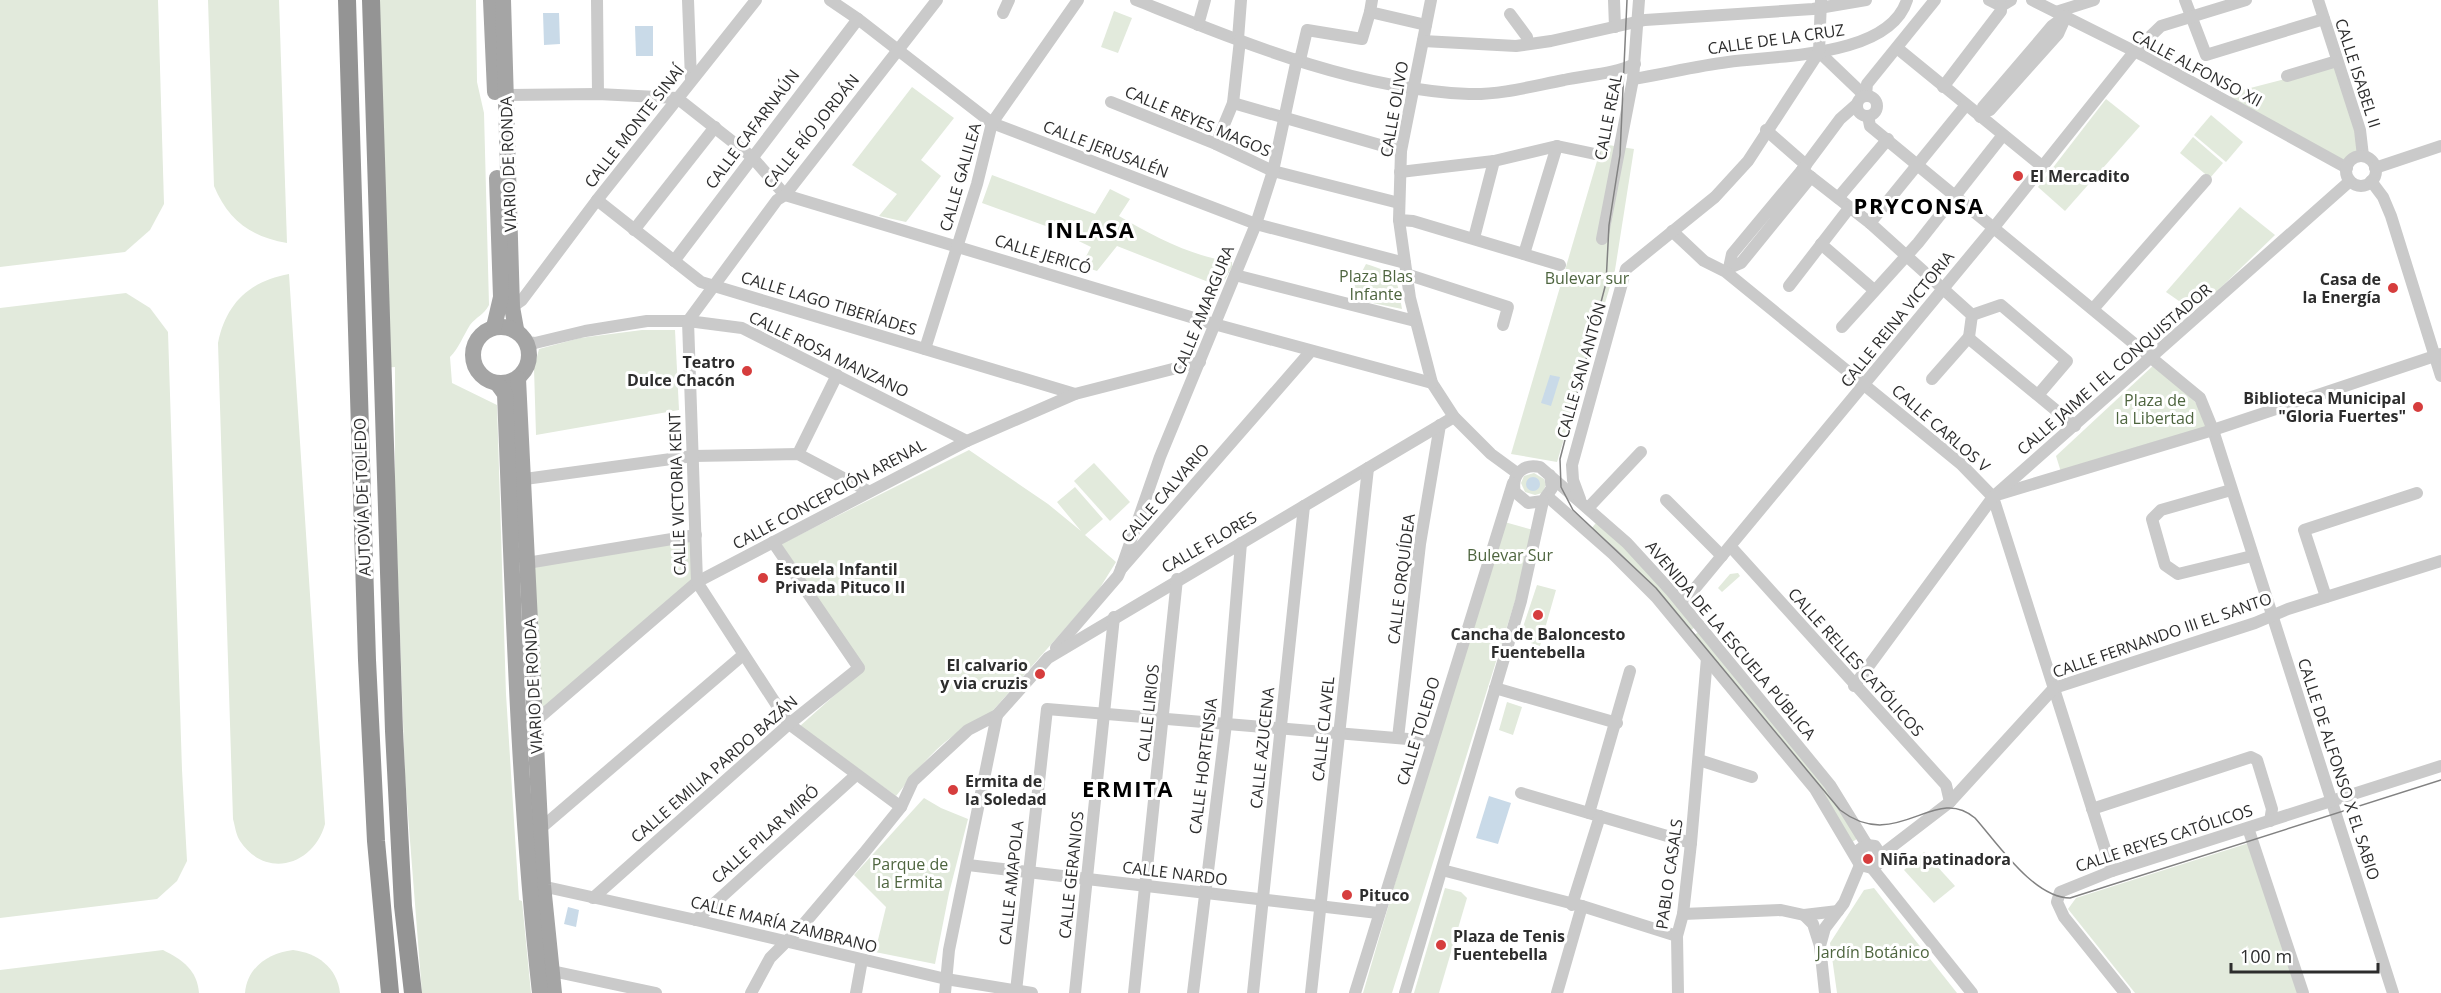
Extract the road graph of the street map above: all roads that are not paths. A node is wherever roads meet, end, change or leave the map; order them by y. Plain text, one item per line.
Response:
1 (347, 0) edge
2 (371, 0) edge
3 (491, 0) edge
4 (503, 0) edge
5 (597, 0) edge
6 (688, 0) edge
7 (756, 0) edge
8 (830, 0) edge
9 (937, 0) edge
10 (1009, 0) edge
11 (1078, 0) edge
12 (1136, 0) edge
13 (1206, 0) edge
14 (1241, 0) edge
15 (1431, 0) edge
16 (1614, 0) edge
17 (1639, 0) edge
18 (1866, 0) edge
19 (1907, 0) edge
20 (1935, 0) edge
21 (1989, 0) edge
22 (2032, 0) edge
23 (2094, 0) edge
24 (2185, 0) edge
25 (2246, 0) edge
26 (2318, 0) edge
27 (2006, 3) edge
28 (1821, 4) edge
29 (1371, 6) edge
30 (1002, 13) dead end
31 (1510, 14) dead end
32 (2061, 14) junction
33 (2191, 17) junction
34 (858, 19) junction
35 (2324, 19) junction
36 (1626, 24) junction
37 (1198, 25) junction
38 (1426, 25) junction
39 (1239, 39) junction
40 (1423, 41) junction
41 (1528, 44) junction
42 (1897, 48) junction
43 (898, 50) junction
44 (1819, 52) junction
45 (2134, 52) junction
46 (1298, 59) junction
47 (2337, 61) junction
48 (1635, 64) junction
49 (2287, 76) dead end
50 (1633, 79) junction
51 (691, 80) junction
52 (1412, 87) junction
53 (1943, 87) junction
54 (598, 94) junction
55 (506, 95) junction
56 (677, 98) junction
57 (1863, 98) junction
58 (1111, 102) dead end
59 (1233, 103) junction
60 (1965, 105) junction
61 (1982, 114) junction
62 (1283, 115) junction
63 (1868, 116) junction
64 (992, 123) junction
65 (715, 127) junction
66 (1766, 130) junction
67 (2003, 135) junction
68 (1887, 139) junction
69 (1216, 144) junction
70 (1557, 146) junction
71 (2441, 146) edge
72 (1401, 151) junction
73 (1595, 154) dead end
74 (2363, 156) junction
75 (752, 157) junction
76 (1494, 161) junction
77 (1917, 165) junction
78 (2043, 166) junction
79 (2347, 168) junction
80 (2375, 168) junction
81 (1273, 171) junction
82 (1807, 171) junction
83 (1400, 172) junction
84 (2206, 180) dead end
85 (2350, 181) junction
86 (2371, 181) junction
87 (785, 195) junction
88 (1955, 196) junction
89 (1838, 198) junction
90 (597, 200) junction
91 (1399, 203) junction
92 (1850, 207) junction
93 (1399, 220) junction
94 (1870, 223) junction
95 (1257, 224) junction
96 (1995, 226) junction
97 (634, 230) junction
98 (1672, 231) junction
99 (1474, 238) junction
100 (1602, 239) dead end
101 (1821, 244) junction
102 (957, 245) junction
103 (1524, 254) junction
104 (1905, 256) junction
105 (674, 261) junction
106 (1560, 265) dead end
107 (1406, 268) junction
108 (1727, 270) junction
109 (1235, 275) junction
110 (713, 285) junction
111 (1789, 286) dead end
112 (1874, 290) junction
113 (1942, 290) junction
114 (512, 307) junction
115 (2092, 309) junction
116 (1972, 315) junction
117 (688, 321) junction
118 (1415, 321) junction
119 (1214, 324) junction
120 (1503, 325) dead end
121 (494, 327) junction
122 (1842, 327) dead end
123 (516, 328) junction
124 (1969, 337) junction
125 (527, 342) junction
126 (925, 349) junction
127 (1311, 351) junction
128 (2438, 356) edge
129 (2152, 358) junction
130 (1200, 362) junction
131 (837, 375) junction
132 (2441, 376) edge
133 (518, 379) junction
134 (1932, 379) dead end
135 (497, 383) junction
136 (1432, 383) junction
137 (1864, 385) junction
138 (1075, 394) junction
139 (2038, 395) junction
140 (1454, 417) junction
141 (1440, 425) junction
142 (2075, 426) junction
143 (2213, 430) junction
144 (967, 441) junction
145 (1641, 452) dead end
146 (798, 454) junction
147 (693, 456) junction
148 (1368, 468) junction
149 (1550, 475) junction
150 (1516, 476) junction
151 (525, 479) junction
152 (2231, 490) junction
153 (868, 491) junction
154 (2417, 493) dead end
155 (1993, 497) junction
156 (1545, 499) junction
157 (1666, 500) dead end
158 (1584, 504) junction
159 (1304, 506) junction
160 (696, 535) junction
161 (773, 542) junction
162 (1241, 543) junction
163 (1726, 552) junction
164 (2252, 556) junction
165 (2441, 561) edge
166 (527, 563) junction
167 (1121, 569) junction
168 (1177, 579) junction
169 (697, 582) junction
170 (2326, 597) junction
171 (1682, 604) junction
172 (2272, 616) junction
173 (1114, 617) junction
174 (743, 655) junction
175 (1048, 658) junction
176 (1707, 658) junction
177 (1630, 671) dead end
178 (1854, 686) junction
179 (1495, 688) junction
180 (2054, 688) junction
181 (1105, 713) junction
182 (997, 715) junction
183 (1165, 718) junction
184 (1617, 723) junction
185 (535, 724) junction
186 (789, 724) junction
187 (1226, 724) junction
188 (1280, 728) junction
189 (519, 733) junction
190 (1340, 734) junction
191 (1398, 738) junction
192 (1432, 741) junction
193 (1699, 760) junction
194 (2441, 766) edge
195 (856, 775) junction
196 (1752, 777) dead end
197 (1521, 793) dead end
198 (2332, 801) junction
199 (1950, 802) junction
200 (901, 807) junction
201 (2092, 809) junction
202 (1593, 814) junction
203 (2271, 821) junction
204 (541, 828) junction
205 (2248, 828) junction
206 (1691, 843) junction
207 (1867, 845) junction
208 (1881, 855) junction
209 (1863, 863) junction
210 (968, 865) junction
211 (1442, 870) junction
212 (2112, 871) junction
213 (1029, 872) junction
214 (1087, 879) junction
215 (536, 885) junction
216 (1146, 886) junction
217 (1204, 893) junction
218 (593, 898) junction
219 (1263, 900) junction
220 (1320, 906) junction
221 (1577, 906) junction
222 (1838, 911) junction
223 (1378, 913) junction
224 (1683, 914) junction
225 (1804, 915) junction
226 (696, 920) junction
227 (1677, 936) junction
228 (785, 943) junction
229 (1820, 946) junction
230 (862, 960) junction
231 (552, 971) junction
232 (946, 980) junction
233 (1016, 991) junction
234 (390, 993) edge
235 (413, 993) edge
236 (540, 993) edge
237 (554, 993) edge
238 (656, 993) edge
239 (751, 993) edge
240 (855, 993) edge
241 (945, 993) edge
242 (1032, 993) edge
243 (1075, 993) edge
244 (1134, 993) edge
245 (1193, 993) edge
246 (1253, 993) edge
247 (1311, 993) edge
248 (1355, 993) edge
249 (1405, 993) edge
250 (1557, 993) edge
251 (1678, 993) edge
252 (1825, 993) edge
253 (1972, 993) edge
254 (2125, 993) edge
255 (2303, 993) edge
256 (2392, 993) edge

1 - 234 highway, AUTOVÍA DE TOLEDO
2 - 235 highway, AUTOVÍA DE TOLEDO
3 - 121 main road, VIARIO DE RONDA
4 - 55 main road, VIARIO DE RONDA
5 - 54 street
6 - 51 street
7 - 51 street, CALLE MONTE SINAÍ
8 - 34 street, CALLE JERUSALÉN
9 - 43 street, CALLE RÍO JORDÁN
10 - 30 street
11 - 64 street, CALLE GALILEA
12 - 37 street
13 - 37 street
14 - 39 street
15 - 38 street, CALLE OLIVO
16 - 36 street
17 - 36 street, CALLE REAL
18 - 28 street
19 - 44 street, CALLE DE LA CRUZ
20 - 42 street
21 - 27 street
22 - 32 street, CALLE ALFONSO XII
23 - 32 street
24 - 33 street
25 - 33 street, CALLE REINA VICTORIA
26 - 35 street, CALLE ISABEL II
27 - 53 street
28 - 36 street
28 - 44 street
29 - 38 street
29 - 46 street, CALLE AMARGURA
31 - 41 street
32 - 45 street, CALLE ALFONSO XII
32 - 61 street
33 - 35 street
33 - 45 street, CALLE REINA VICTORIA
34 - 43 street, CALLE JERUSALÉN
34 - 75 street, CALLE CAFARNAÚN
35 - 47 street, CALLE ISABEL II
36 - 41 street
36 - 48 street, CALLE REAL
37 - 39 street
38 - 40 street, CALLE OLIVO
39 - 46 street
39 - 59 street
40 - 41 street
40 - 52 street, CALLE OLIVO
42 - 53 street
42 - 57 street
43 - 64 street, CALLE JERUSALÉN
43 - 87 street, CALLE RÍO JORDÁN
44 - 50 street, CALLE DE LA CRUZ
44 - 57 street
44 - 66 street, CALLE SAN ANTÓN
45 - 78 street, CALLE REINA VICTORIA
45 - 79 street, CALLE ALFONSO XII
46 - 52 street
46 - 62 street, CALLE AMARGURA
47 - 49 street
47 - 74 street, CALLE ISABEL II
48 - 50 street, CALLE REAL
48 - 52 street
50 - 100 street, CALLE REAL
51 - 56 street, CALLE MONTE SINAÍ
52 - 72 street, CALLE OLIVO
53 - 60 street
54 - 55 street
54 - 56 street
55 - 114 main road, VIARIO DE RONDA
56 - 65 street
56 - 90 street, CALLE MONTE SINAÍ
57 - 63 street
57 - 63 street
57 - 82 street
58 - 69 street, CALLE REYES MAGOS
59 - 62 street
59 - 69 street
60 - 61 street
60 - 77 street
61 - 67 street
62 - 72 street
62 - 81 street, CALLE AMARGURA
63 - 68 street, CALLE DE ALFONSO X EL SABIO
64 - 95 street, CALLE JERUSALÉN
64 - 102 street, CALLE GALILEA
65 - 75 street
65 - 97 street
66 - 82 street
66 - 98 street, CALLE SAN ANTÓN
67 - 78 street
67 - 88 street
68 - 77 street, CALLE DE ALFONSO X EL SABIO
68 - 89 street
69 - 81 street, CALLE REYES MAGOS
70 - 73 street
70 - 76 street
70 - 103 street
71 - 80 street
72 - 83 street, CALLE OLIVO
74 - 79 street
74 - 80 street
75 - 87 street
75 - 105 street, CALLE CAFARNAÚN
76 - 83 street
76 - 99 street
77 - 88 street, CALLE DE ALFONSO X EL SABIO
77 - 94 street
78 - 96 street, CALLE REINA VICTORIA
79 - 85 street
80 - 86 street
81 - 91 street, CALLE REYES MAGOS
81 - 95 street, CALLE AMARGURA
82 - 89 street
82 - 108 street
83 - 91 street, CALLE OLIVO
84 - 115 street
85 - 86 street
85 - 129 street, CALLE JAIME I EL CONQUISTADOR
86 - 128 street
87 - 102 street, CALLE JERICÓ
87 - 110 street, CALLE RÍO JORDÁN
88 - 96 street, CALLE DE ALFONSO X EL SABIO
88 - 104 street
89 - 92 street
90 - 97 street, CALLE LAGO TIBERÍADES
90 - 114 street, CALLE MONTE SINAÍ
91 - 93 street, CALLE OLIVO
92 - 94 street
92 - 101 street
93 - 99 street
93 - 107 street, CALLE OLIVO
94 - 104 street
95 - 107 street, CALLE JERUSALÉN
95 - 109 street, CALLE AMARGURA
96 - 113 street, CALLE REINA VICTORIA
96 - 115 street, CALLE DE ALFONSO X EL SABIO
97 - 105 street, CALLE LAGO TIBERÍADES
98 - 108 street, CALLE CARLOS V
98 - 158 street, CALLE SAN ANTÓN
99 - 103 street
101 - 111 street
101 - 112 street
102 - 119 street, CALLE JERICÓ
102 - 126 street, CALLE GALILEA
103 - 106 street
104 - 112 street
104 - 113 street
105 - 110 street, CALLE LAGO TIBERÍADES
107 - 118 street, CALLE OLIVO
107 - 120 street, CALLE JERUSALÉN
108 - 137 street, CALLE CARLOS V
109 - 118 street
109 - 119 street, CALLE AMARGURA
110 - 117 street
110 - 126 street, CALLE LAGO TIBERÍADES
112 - 122 street
113 - 116 street
113 - 137 street, CALLE REINA VICTORIA
114 - 123 main road, VIARIO DE RONDA
115 - 129 street, CALLE DE ALFONSO X EL SABIO
116 - 124 street
116 - 139 street
117 - 125 street, CALLE ROSA MANZANO
117 - 131 street, CALLE ROSA MANZANO
117 - 147 street, CALLE VICTORIA KENT
118 - 136 street, CALLE OLIVO
119 - 127 street, CALLE JERICÓ
119 - 130 street, CALLE AMARGURA
121 - 123 main road
121 - 135 main road
123 - 125 main road
124 - 134 street
124 - 139 street
125 - 133 main road
126 - 138 street, CALLE LAGO TIBERÍADES
127 - 136 street, CALLE JERICÓ
127 - 167 street, CALLE CALVARIO
128 - 132 street
128 - 143 street
129 - 142 street, CALLE JAIME I EL CONQUISTADOR
129 - 143 street, CALLE DE ALFONSO X EL SABIO
130 - 138 street, CALLE CONCEPCIÓN ARENAL
130 - 167 street, CALLE AMARGURA
131 - 144 street, CALLE ROSA MANZANO
131 - 146 street
133 - 135 main road
133 - 151 main road, VIARIO DE RONDA
135 - 189 main road, VIARIO DE RONDA
136 - 140 street, CALLE OLIVO
137 - 155 street, CALLE CARLOS V
137 - 163 street, CALLE REINA VICTORIA
138 - 144 street, CALLE CONCEPCIÓN ARENAL
139 - 142 street
140 - 141 street, CALLE FLORES
140 - 150 street, CALLE OLIVO
141 - 148 street, CALLE FLORES
141 - 191 street, CALLE ORQUÍDEA
142 - 155 street, CALLE JAIME I EL CONQUISTADOR
143 - 152 street, CALLE DE ALFONSO X EL SABIO
143 - 155 street
144 - 153 street, CALLE CONCEPCIÓN ARENAL
145 - 158 street
146 - 147 street
146 - 153 street
147 - 151 street
147 - 160 street, CALLE VICTORIA KENT
148 - 159 street, CALLE FLORES
148 - 190 street, CALLE CLAVEL
149 - 150 street
149 - 156 street
149 - 158 street, AVENIDA DE LA ESCUELA PÚBLICA
150 - 156 street
150 - 192 street, CALLE TOLEDO
151 - 166 main road, VIARIO DE RONDA
152 - 164 street, CALLE DE ALFONSO X EL SABIO
152 - 164 street
153 - 161 street, CALLE CONCEPCIÓN ARENAL
154 - 170 street
155 - 178 street, CALLE JAIME I EL CONQUISTADOR
155 - 180 street, CALLE CARLOS V
156 - 176 street, AVENIDA DE LA ESCUELA PÚBLICA
156 - 179 street
157 - 163 street, CALLE RELLES CATÓLICOS
158 - 171 street, AVENIDA DE LA ESCUELA PÚBLICA
159 - 162 street, CALLE FLORES
159 - 188 street, CALLE AZUCENA
160 - 166 street
160 - 169 street, CALLE VICTORIA KENT
161 - 169 street, CALLE CONCEPCIÓN ARENAL
161 - 186 street, CALLE EMILIA PARDO BAZÁN
162 - 168 street, CALLE FLORES
162 - 187 street, CALLE HORTENSIA
163 - 171 street, CALLE REINA VICTORIA
163 - 178 street, CALLE RELLES CATÓLICOS
164 - 172 street, CALLE DE ALFONSO X EL SABIO
165 - 170 street, CALLE FERNANDO III EL SANTO
166 - 185 main road, VIARIO DE RONDA
167 - 175 street, CALLE CALVARIO
168 - 173 street, CALLE FLORES
168 - 183 street, CALLE LIRIOS
169 - 174 street, CALLE VICTORIA KENT
169 - 185 street, CALLE CONCEPCIÓN ARENAL
170 - 172 street, CALLE FERNANDO III EL SANTO
171 - 207 street, AVENIDA DE LA ESCUELA PÚBLICA
172 - 180 street, CALLE FERNANDO III EL SANTO
172 - 198 street, CALLE DE ALFONSO X EL SABIO
173 - 175 street, CALLE FLORES
173 - 181 street, CALLE GERANIOS
174 - 186 street, CALLE VICTORIA KENT
174 - 204 street
175 - 182 street, CALLE FLORES
176 - 193 street, PABLO CASALS
176 - 209 street, AVENIDA DE LA ESCUELA PÚBLICA
177 - 184 street
178 - 199 street, CALLE RELLES CATÓLICOS
179 - 184 street
179 - 211 street
180 - 199 street, CALLE FERNANDO III EL SANTO
180 - 201 street, CALLE CARLOS V
181 - 183 street
181 - 213 street, CALLE AMAPOLA
181 - 214 street, CALLE GERANIOS
182 - 200 street
182 - 210 street
183 - 187 street
183 - 216 street, CALLE LIRIOS
184 - 202 street
185 - 189 street, CALLE CONCEPCIÓN ARENAL
185 - 204 main road, VIARIO DE RONDA
186 - 195 street, CALLE VICTORIA KENT
186 - 218 street, CALLE EMILIA PARDO BAZÁN
187 - 188 street
187 - 217 street, CALLE HORTENSIA
188 - 190 street
188 - 219 street, CALLE AZUCENA
189 - 215 main road, VIARIO DE RONDA
190 - 191 street
190 - 220 street, CALLE CLAVEL
191 - 192 street
192 - 223 street, CALLE TOLEDO
193 - 196 street
193 - 206 street, PABLO CASALS
194 - 198 street, CALLE REYES CATÓLICOS
195 - 200 street, CALLE VICTORIA KENT
195 - 226 street, CALLE PILAR MIRÓ
197 - 202 street
198 - 203 street, CALLE REYES CATÓLICOS
198 - 256 street, CALLE DE ALFONSO X EL SABIO
199 - 208 street, CALLE FERNANDO III EL SANTO
200 - 228 street
201 - 203 street, CALLE REYES CATÓLICOS
201 - 212 street, CALLE CARLOS V
202 - 206 street
202 - 221 street
203 - 205 street, CALLE REYES CATÓLICOS
204 - 215 main road, VIARIO DE RONDA
205 - 212 street, CALLE REYES CATÓLICOS
205 - 255 street
206 - 224 street, PABLO CASALS
207 - 208 street
207 - 209 street
208 - 209 street
209 - 222 street
209 - 253 street, AVENIDA DE LA ESCUELA PÚBLICA
210 - 213 street, CALLE NARDO
210 - 232 street
211 - 221 street
211 - 249 street
212 - 254 street, CALLE REYES CATÓLICOS
213 - 214 street, CALLE NARDO
213 - 233 street, CALLE AMAPOLA
214 - 216 street, CALLE NARDO
214 - 243 street, CALLE GERANIOS
215 - 218 street, CALLE MARÍA ZAMBRANO
215 - 231 main road, VIARIO DE RONDA
215 - 236 main road, VIARIO DE RONDA
216 - 217 street, CALLE NARDO
216 - 244 street, CALLE LIRIOS
217 - 219 street, CALLE NARDO
217 - 245 street, CALLE HORTENSIA
218 - 226 street, CALLE MARÍA ZAMBRANO
219 - 220 street, CALLE NARDO
219 - 246 street, CALLE AZUCENA
220 - 223 street, CALLE NARDO
220 - 247 street, CALLE CLAVEL
221 - 227 street
221 - 250 street
222 - 225 street
222 - 229 street
223 - 248 street, CALLE TOLEDO
224 - 225 street
224 - 227 street, PABLO CASALS
225 - 229 street
226 - 228 street, CALLE MARÍA ZAMBRANO
227 - 251 street, PABLO CASALS
228 - 230 street, CALLE MARÍA ZAMBRANO
228 - 239 street
229 - 252 street
230 - 232 street, CALLE MARÍA ZAMBRANO
230 - 240 street
231 - 237 main road, VIARIO DE RONDA
231 - 238 street
232 - 233 street, CALLE MARÍA ZAMBRANO
232 - 241 street
233 - 242 street, CALLE MARÍA ZAMBRANO

